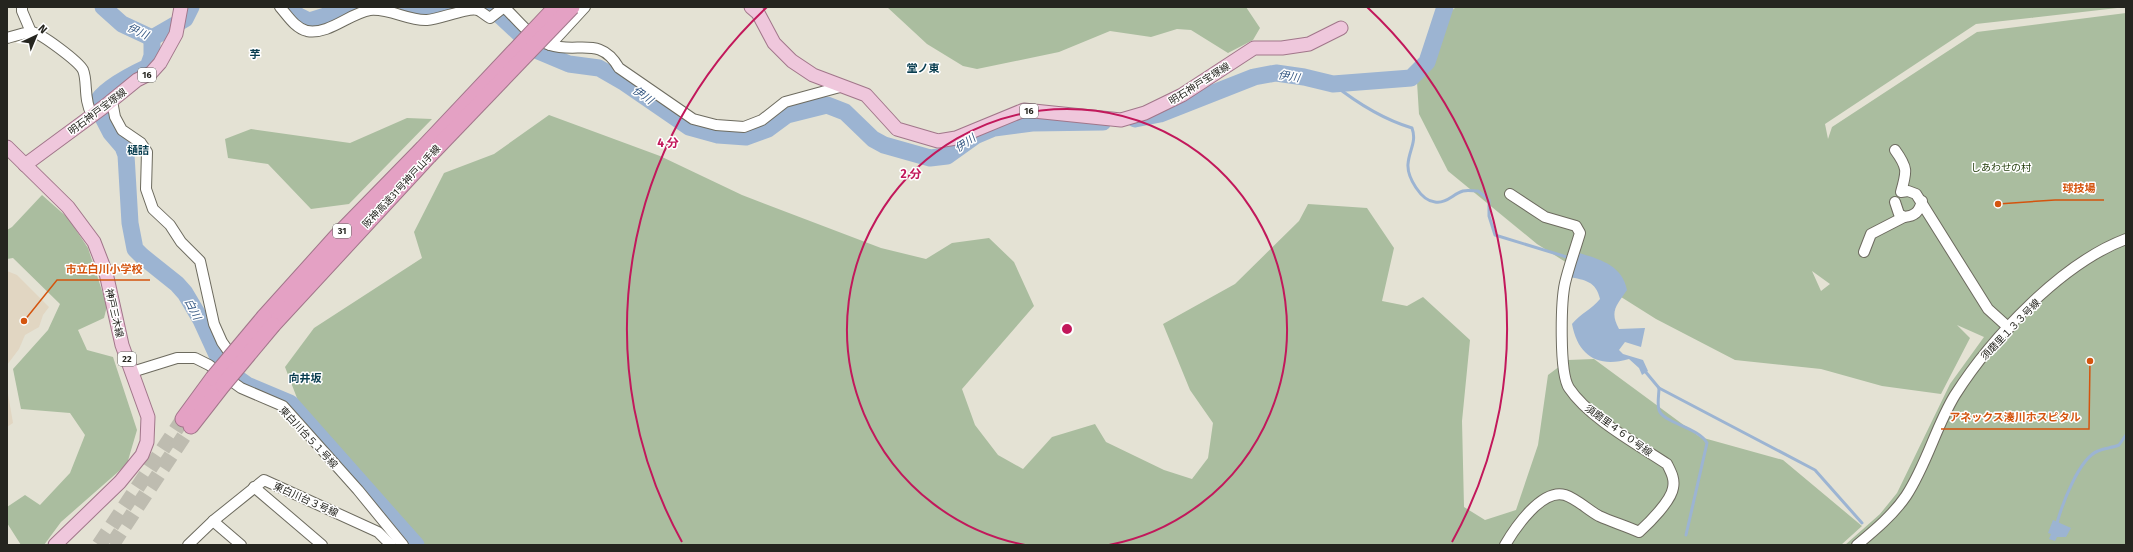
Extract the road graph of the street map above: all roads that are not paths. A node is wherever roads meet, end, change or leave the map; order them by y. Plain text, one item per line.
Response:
1 (22, 7) edge
2 (280, 7) edge
3 (556, 7) edge
4 (572, 7) edge
5 (585, 7) edge
6 (751, 7) edge
7 (504, 8) edge
8 (180, 10) edge
9 (1341, 28) dead end
10 (31, 32) junction
11 (7, 38) edge
12 (550, 45) junction
13 (840, 87) junction
14 (108, 104) junction
15 (92, 115) junction
16 (7, 147) edge
17 (1895, 150) dead end
18 (425, 152) junction
19 (25, 165) junction
20 (1510, 194) dead end
21 (1898, 196) junction
22 (1922, 201) junction
23 (1904, 218) junction
24 (2126, 239) edge
25 (1864, 252) dead end
26 (2009, 328) junction
27 (132, 372) junction
28 (222, 381) junction
29 (187, 422) tunnel mouth
30 (254, 487) junction
31 (213, 521) junction
32 (55, 545) edge
33 (188, 545) edge
34 (241, 545) edge
35 (322, 545) edge
36 (391, 545) edge
37 (403, 545) edge
38 (1505, 545) edge
39 (1857, 545) edge

1 - 10 street
2 - 7 street
3 - 18 highway, 阪神高速31号神戸山手線 / 31, bridge
4 - 18 highway, 阪神高速31号神戸山手線 / 31, bridge
5 - 12 street
6 - 13 main road, 明石神戸宝塚線 / 16
7 - 12 street
8 - 14 main road, 明石神戸宝塚線 / 16
9 - 13 main road, 明石神戸宝塚線 / 16
10 - 11 street
10 - 15 street
12 - 13 street
14 - 15 main road, 明石神戸宝塚線 / 16
14 - 28 street, bridge
15 - 19 main road, 明石神戸宝塚線 / 16
16 - 19 main road
17 - 21 street
18 - 28 highway, 阪神高速31号神戸山手線 / 31, bridge
19 - 27 main road, 神戸三木線 / 22
20 - 38 street, 須磨里４６０号線
21 - 22 street
21 - 23 street
22 - 23 street
22 - 26 street
23 - 25 street
24 - 26 street, 須磨里１３３号線
26 - 39 street, 須磨里１３３号線
27 - 28 street, 東白川台５１号線
27 - 32 main road, 神戸三木線 / 22
28 - 29 highway, 阪神高速31号神戸山手線 / 31
28 - 37 street, 東白川台５１号線
30 - 31 street, 東白川台３号線
30 - 35 street
30 - 36 street, 東白川台３号線
31 - 33 street, 東白川台３号線
31 - 34 street

